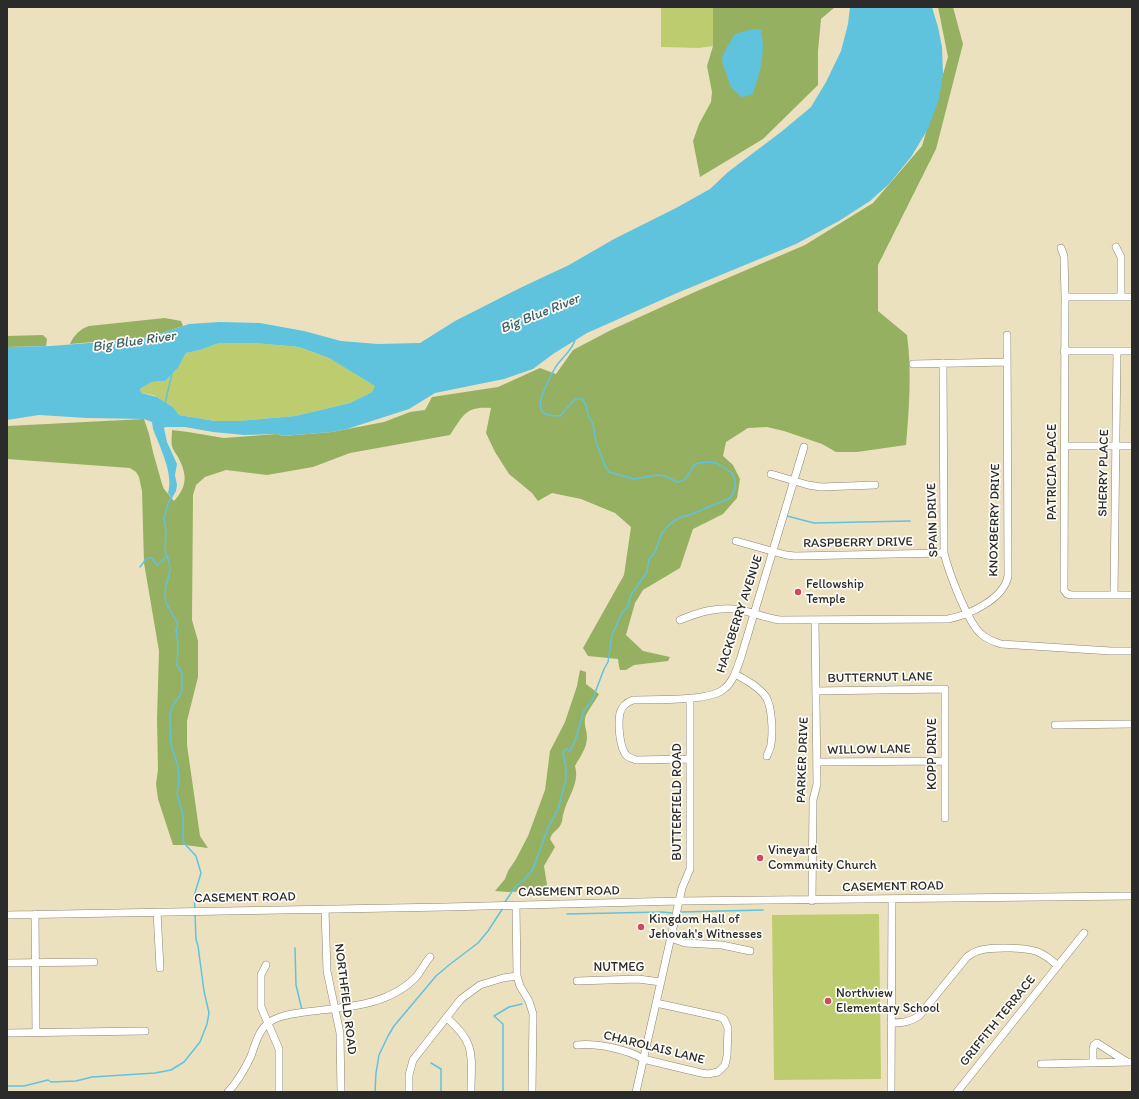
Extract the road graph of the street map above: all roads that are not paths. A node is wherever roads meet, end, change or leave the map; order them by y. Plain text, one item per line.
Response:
1 (1116, 247) dead end
2 (1060, 248) dead end
3 (1065, 297) junction
4 (1121, 297) junction
5 (1132, 297) edge
6 (1007, 335) dead end
7 (1064, 351) junction
8 (1117, 351) junction
9 (1132, 351) edge
10 (1007, 362) junction
11 (943, 363) junction
12 (913, 364) dead end
13 (1065, 446) junction
14 (1116, 446) junction
15 (1132, 446) edge
16 (804, 447) dead end
17 (771, 474) dead end
18 (794, 481) junction
19 (875, 486) dead end
20 (736, 541) dead end
21 (772, 551) junction
22 (944, 553) junction
23 (1114, 595) junction
24 (1132, 595) edge
25 (967, 613) junction
26 (753, 614) junction
27 (680, 620) dead end
28 (815, 620) junction
29 (1132, 651) edge
30 (736, 674) junction
31 (945, 689) joint
32 (816, 691) junction
33 (690, 698) junction
34 (1132, 724) edge
35 (1055, 725) dead end
36 (767, 756) dead end
37 (690, 759) junction
38 (945, 761) junction
39 (817, 762) junction
40 (945, 818) dead end
41 (1132, 896) edge
42 (892, 899) junction
43 (679, 901) junction
44 (812, 901) junction
45 (513, 905) junction
46 (325, 909) junction
47 (157, 912) junction
48 (35, 914) junction
49 (7, 915) edge
50 (1084, 933) dead end
51 (671, 938) junction
52 (750, 951) dead end
53 (430, 957) dead end
54 (36, 962) junction
55 (94, 962) dead end
56 (7, 963) edge
57 (266, 965) dead end
58 (1058, 966) junction
59 (160, 968) dead end
60 (517, 976) junction
61 (577, 981) dead end
62 (661, 982) junction
63 (656, 1003) junction
64 (335, 1008) junction
65 (447, 1018) junction
66 (891, 1023) junction
67 (267, 1024) junction
68 (145, 1031) dead end
69 (36, 1033) junction
70 (7, 1034) edge
71 (577, 1045) dead end
72 (644, 1060) junction
73 (1093, 1062) junction
74 (1129, 1062) edge
75 (1041, 1064) dead end
76 (228, 1092) edge
77 (279, 1092) edge
78 (341, 1092) edge
79 (409, 1092) edge
80 (471, 1092) edge
81 (532, 1092) edge
82 (636, 1092) edge
83 (891, 1092) edge
84 (957, 1092) edge

1 - 4 street
2 - 3 street, PATRICIA PLACE
3 - 4 street
3 - 7 street, PATRICIA PLACE
4 - 5 street
6 - 10 street, KNOXBERRY DRIVE
7 - 8 street
7 - 13 street, PATRICIA PLACE
8 - 9 street
8 - 14 street, SHERRY PLACE
10 - 11 street
10 - 25 street, KNOXBERRY DRIVE
11 - 12 street
11 - 22 street, SPAIN DRIVE
13 - 14 street
13 - 23 street, PATRICIA PLACE
14 - 15 street
14 - 23 street, SHERRY PLACE
16 - 18 street, HACKBERRY AVENUE
17 - 18 street
18 - 19 street
18 - 21 street, HACKBERRY AVENUE
20 - 21 street, RASPBERRY DRIVE
21 - 22 street, RASPBERRY DRIVE
21 - 26 street, HACKBERRY AVENUE
22 - 25 street, SPAIN DRIVE
23 - 24 street, PATRICIA PLACE
25 - 28 street, KNOXBERRY DRIVE
25 - 29 street, SPAIN DRIVE
26 - 27 street, KNOXBERRY DRIVE
26 - 28 street, KNOXBERRY DRIVE
26 - 30 street, HACKBERRY AVENUE
28 - 32 street, PARKER DRIVE
30 - 33 street, HACKBERRY AVENUE
30 - 36 street
31 - 32 street, BUTTERNUT LANE
31 - 38 street, KOPP DRIVE
32 - 39 street, PARKER DRIVE
33 - 37 street, BUTTERFIELD ROAD
33 - 37 street, HACKBERRY AVENUE
34 - 35 street
37 - 43 street, BUTTERFIELD ROAD
38 - 39 street, WILLOW LANE
38 - 40 street, KOPP DRIVE
39 - 44 street, PARKER DRIVE
41 - 42 street, CASEMENT ROAD
42 - 44 street, CASEMENT ROAD
42 - 66 street
43 - 44 street, CASEMENT ROAD
43 - 45 street, CASEMENT ROAD
43 - 51 street, BUTTERFIELD ROAD
45 - 46 street, CASEMENT ROAD
45 - 60 street
46 - 47 street, CASEMENT ROAD
46 - 64 street, NORTHFIELD ROAD
47 - 48 street, CASEMENT ROAD
47 - 59 street
48 - 49 street, CASEMENT ROAD
48 - 54 street
50 - 58 street, GRIFFITH TERRACE
51 - 52 street
51 - 62 street, BUTTERFIELD ROAD
53 - 64 street
54 - 55 street
54 - 56 street
54 - 69 street
57 - 67 street
58 - 66 street
58 - 84 street, GRIFFITH TERRACE
60 - 65 street
60 - 81 street
61 - 62 street, NUTMEG
62 - 63 street, BUTTERFIELD ROAD
63 - 72 street, BUTTERFIELD ROAD
63 - 72 street, CHAROLAIS LANE
64 - 67 street
64 - 78 street, NORTHFIELD ROAD
65 - 79 street
65 - 80 street
66 - 83 street
67 - 76 street
67 - 77 street
68 - 69 street
69 - 70 street
71 - 72 street, CHAROLAIS LANE
72 - 82 street, BUTTERFIELD ROAD
73 - 74 street
73 - 74 street
73 - 75 street

